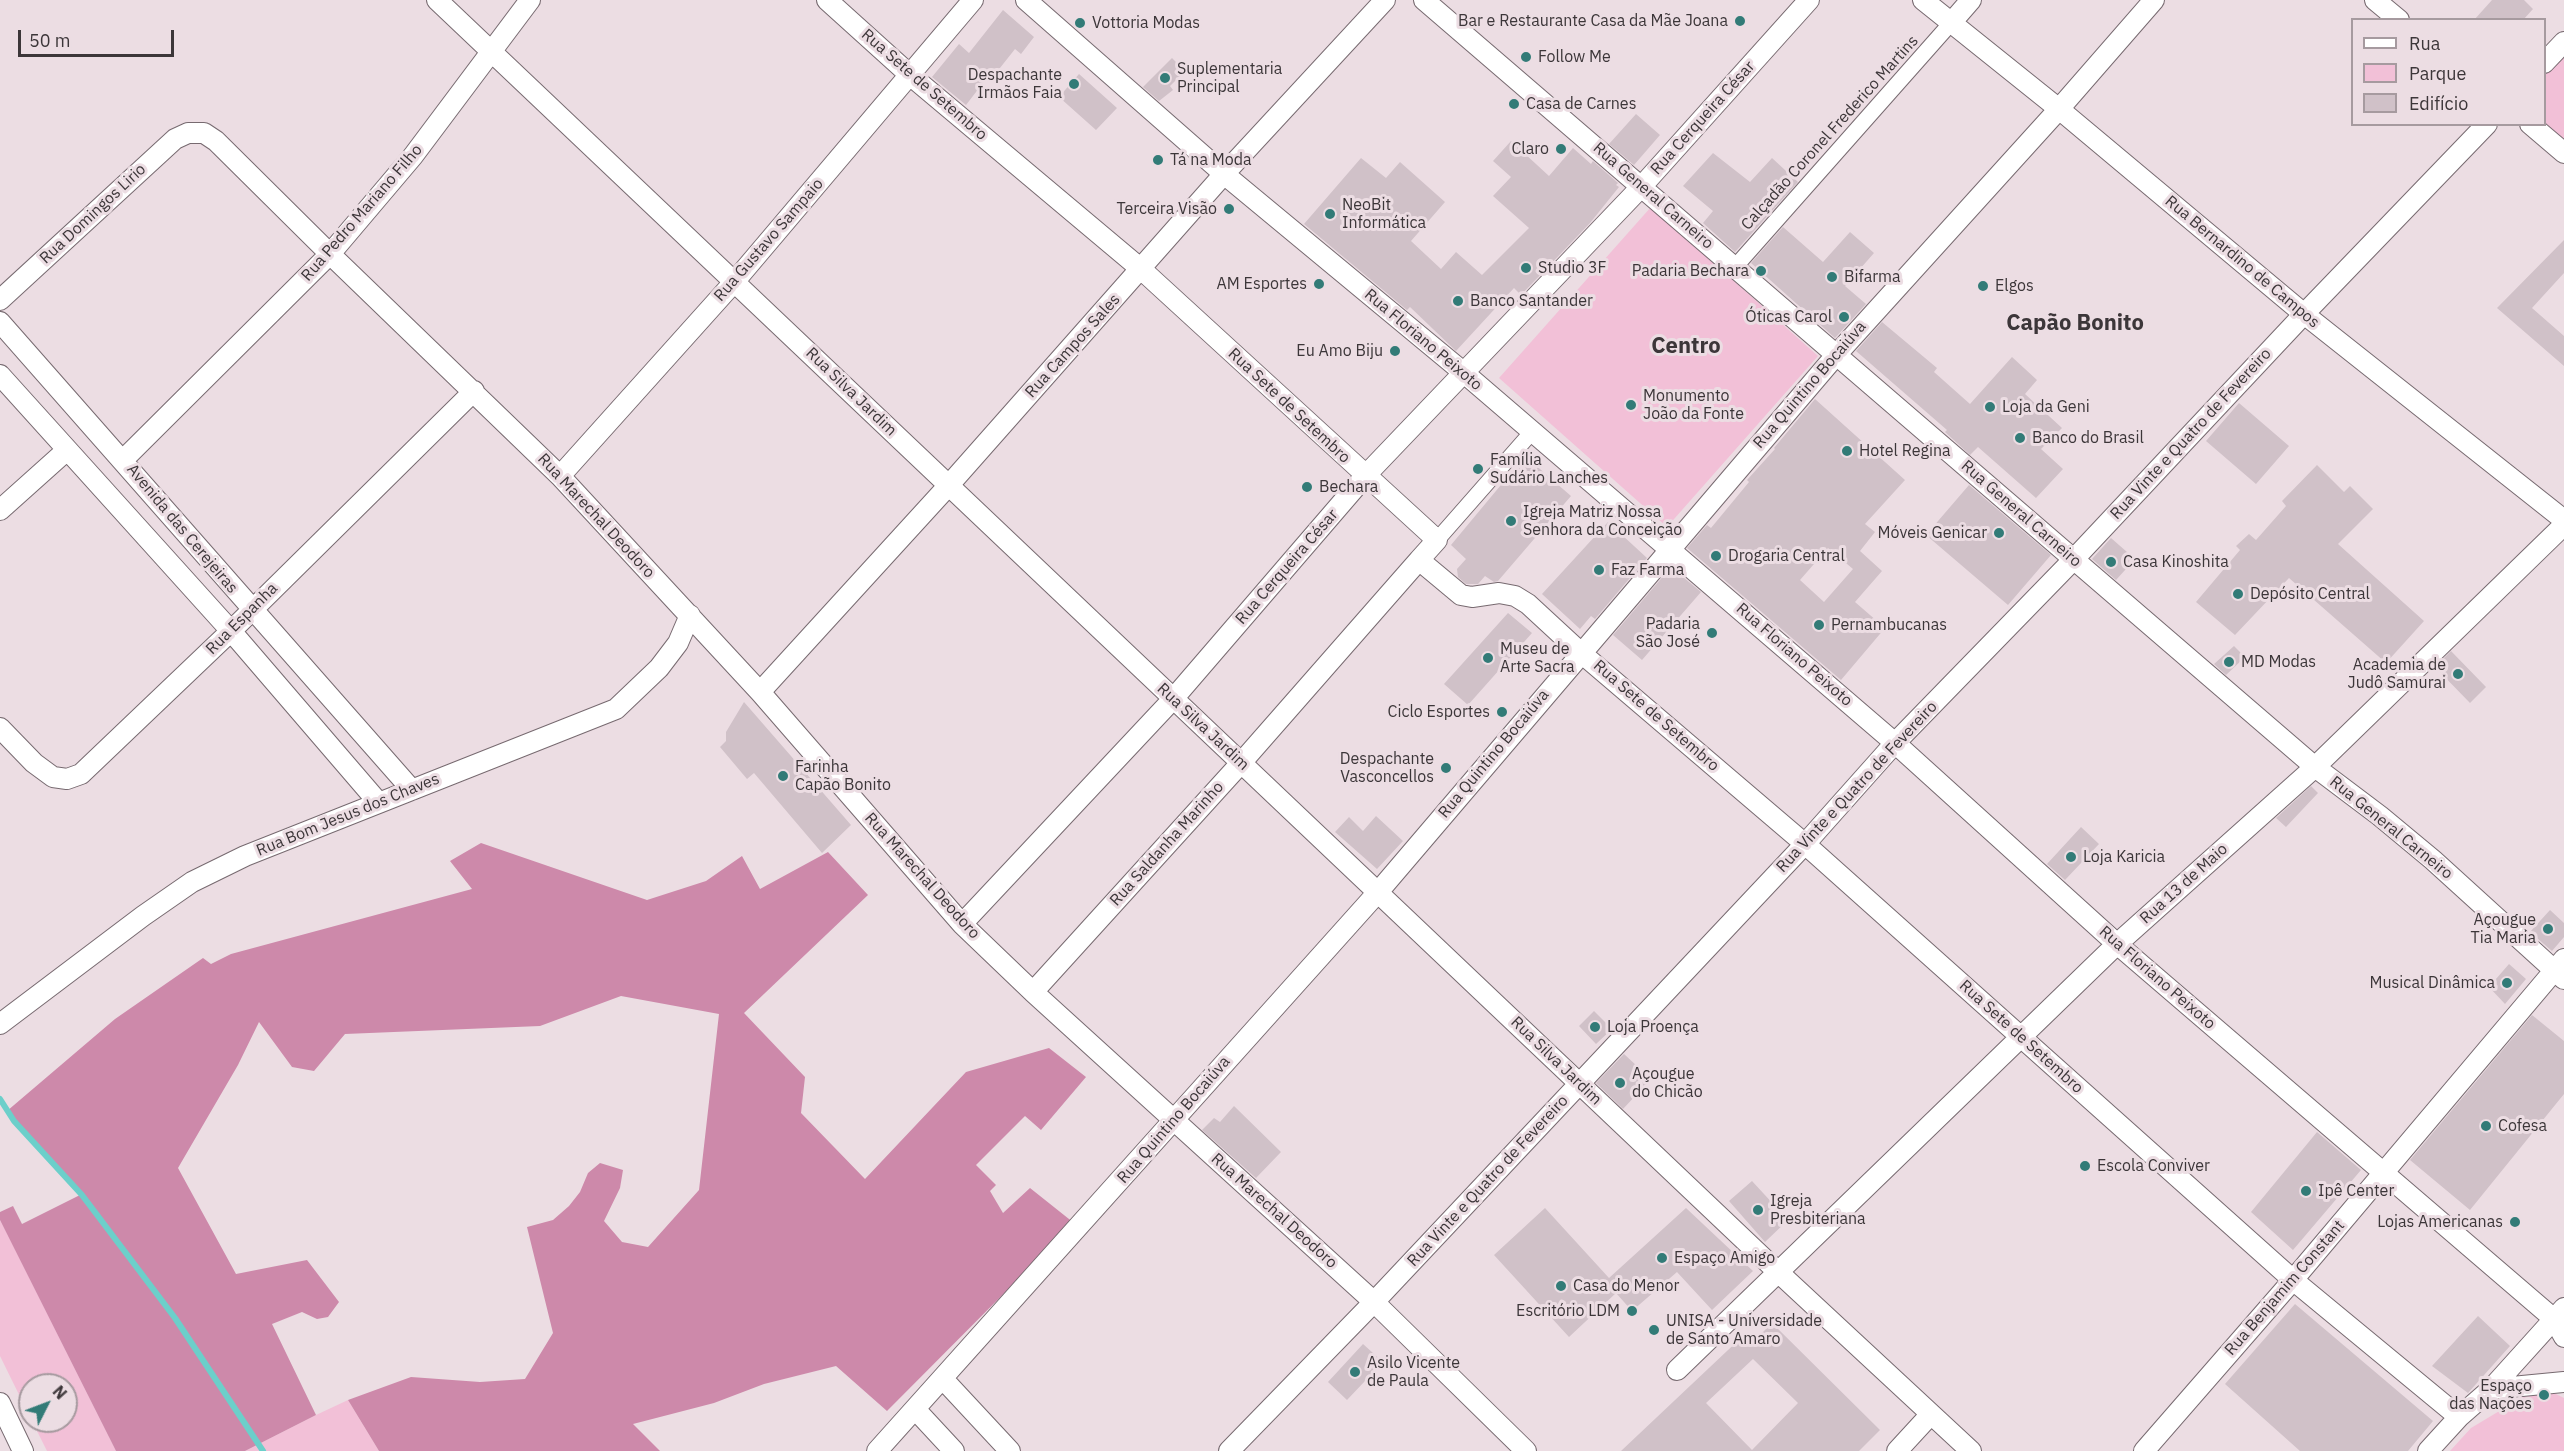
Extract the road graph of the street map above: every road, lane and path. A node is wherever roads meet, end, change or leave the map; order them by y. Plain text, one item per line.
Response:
1 (437, 0) edge
2 (530, 0) edge
3 (827, 0) edge
4 (973, 0) edge
5 (1026, 0) edge
6 (1385, 0) edge
7 (1424, 0) edge
8 (1809, 0) edge
9 (1923, 0) edge
10 (1971, 0) edge
11 (2154, 0) edge
12 (2375, 0) edge
13 (2397, 18) edge
14 (1951, 23) junction
15 (2564, 42) edge
16 (493, 52) junction
17 (2546, 61) edge
18 (910, 75) junction
19 (2060, 109) junction
20 (2485, 126) edge
21 (2532, 126) edge
22 (188, 133) joint
23 (2564, 153) edge
24 (1224, 174) junction
25 (1642, 186) junction
26 (330, 254) junction
27 (1735, 267) junction
28 (1141, 269) junction
29 (735, 281) junction
30 (0, 300) edge
31 (2304, 314) junction
32 (0, 322) edge
33 (1837, 354) junction
34 (1463, 372) junction
35 (0, 375) edge
36 (474, 391) junction
37 (1531, 433) junction
38 (67, 450) junction
39 (123, 460) junction
40 (560, 476) junction
41 (1365, 476) junction
42 (949, 485) junction
43 (0, 510) edge
44 (2564, 520) edge
45 (2564, 525) edge
46 (1437, 540) junction
47 (1669, 548) junction
48 (2074, 559) junction
49 (1419, 560) junction
50 (251, 609) junction
51 (690, 615) junction
52 (231, 631) junction
53 (1580, 652) junction
54 (759, 692) junction
55 (1173, 699) junction
56 (0, 728) edge
57 (1895, 743) junction
58 (1241, 763) junction
59 (2314, 767) junction
60 (412, 790) junction
61 (378, 802) junction
62 (1806, 844) junction
63 (1378, 891) junction
64 (962, 924) junction
65 (2117, 944) junction
66 (2561, 970) edge
67 (1033, 992) junction
68 (0, 1024) edge
69 (2021, 1036) junction
70 (1579, 1083) junction
71 (1174, 1121) junction
72 (2383, 1173) junction
73 (1777, 1271) junction
74 (2293, 1280) junction
75 (1374, 1302) junction
76 (2559, 1314) edge
77 (2564, 1337) edge
78 (1677, 1370) dead end
79 (944, 1379) junction
80 (2564, 1382) edge
81 (2491, 1389) junction
82 (0, 1403) edge
83 (915, 1409) junction
84 (1931, 1414) junction
85 (2459, 1417) junction
86 (7, 1434) edge
87 (23, 1451) edge
88 (877, 1451) edge
89 (954, 1451) edge
90 (1010, 1451) edge
91 (1229, 1451) edge
92 (1526, 1451) edge
93 (1897, 1451) edge
94 (1971, 1451) edge
95 (2144, 1451) edge
96 (2428, 1451) edge

1 - 16 street, Rua Silva Jardim
2 - 16 street, Rua Pedro Mariano Filho
3 - 18 street, Rua Sete de Setembro
4 - 18 street, Rua Gustavo Sampaio
5 - 24 street, Rua Floriano Peixoto
6 - 24 street, Rua Campos Sales
7 - 25 street, Rua General Carneiro
8 - 25 street, Rua Cerqueira César
9 - 14 street, Rua Bernardino de Campos
10 - 14 street
11 - 19 street, Rua Quintino Bocaiúva
12 - 13 street
14 - 19 street, Rua Bernardino de Campos
14 - 27 street, Calçadão Coronel Frederico Martins
15 - 17 street
16 - 26 street, Rua Pedro Mariano Filho
16 - 29 street, Rua Silva Jardim
18 - 28 street, Rua Sete de Setembro
18 - 29 street, Rua Gustavo Sampaio
19 - 31 street, Rua Bernardino de Campos
19 - 33 street, Rua Quintino Bocaiúva
20 - 31 street, Rua Vinte e Quatro de Fevereiro
21 - 23 street
22 - 26 street, Rua Marechal Deodoro
22 - 30 street, Rua Domingos Lirio
24 - 28 street, Rua Campos Sales
24 - 34 street, Rua Floriano Peixoto
25 - 27 street, Rua General Carneiro
25 - 34 street, Rua Cerqueira César
26 - 36 street, Rua Marechal Deodoro
26 - 39 street, Rua Pedro Mariano Filho
27 - 33 street, Rua General Carneiro
28 - 41 street, Rua Sete de Setembro
28 - 42 street, Rua Campos Sales
29 - 40 street, Rua Gustavo Sampaio
29 - 42 street, Rua Silva Jardim
31 - 44 street, Rua Bernardino de Campos
31 - 48 street, Rua Vinte e Quatro de Fevereiro
32 - 39 street, Avenida das Cerejeiras
33 - 47 street, Rua Quintino Bocaiúva
33 - 48 street, Rua General Carneiro
34 - 37 street, Rua Floriano Peixoto
34 - 41 street, Rua Cerqueira César
35 - 38 street, Avenida das Cerejeiras
36 - 40 street, Rua Marechal Deodoro
36 - 50 street, Rua Espanha
37 - 46 street
37 - 47 street, Rua Floriano Peixoto
38 - 43 street
38 - 52 street, Avenida das Cerejeiras
39 - 50 street, Avenida das Cerejeiras
40 - 51 street, Rua Marechal Deodoro
41 - 46 street, Rua Sete de Setembro
41 - 55 street, Rua Cerqueira César
42 - 54 street, Rua Campos Sales
42 - 55 street, Rua Silva Jardim
45 - 59 street, Rua 13 de Maio
46 - 49 street
47 - 53 street, Rua Quintino Bocaiúva
47 - 57 street, Rua Floriano Peixoto
48 - 57 street, Rua Vinte e Quatro de Fevereiro
48 - 59 street, Rua General Carneiro
49 - 53 street, Rua Sete de Setembro
49 - 58 street, Rua Saldanha Marinho
50 - 52 street, Rua Espanha
50 - 60 street, Avenida das Cerejeiras
51 - 54 street, Rua Marechal Deodoro
51 - 60 street, Rua Bom Jesus dos Chaves
52 - 56 street, Rua Espanha
52 - 61 street, Avenida das Cerejeiras
53 - 62 street, Rua Sete de Setembro
53 - 63 street, Rua Quintino Bocaiúva
54 - 64 street, Rua Marechal Deodoro
55 - 58 street, Rua Silva Jardim
55 - 64 street, Rua Cerqueira César
57 - 62 street, Rua Vinte e Quatro de Fevereiro
57 - 65 street, Rua Floriano Peixoto
58 - 63 street, Rua Silva Jardim
58 - 67 street, Rua Saldanha Marinho
59 - 65 street, Rua 13 de Maio
59 - 66 street, Rua General Carneiro
60 - 61 street, Rua Bom Jesus dos Chaves
61 - 68 street, Rua Bom Jesus dos Chaves
62 - 69 street, Rua Sete de Setembro
62 - 70 street, Rua Vinte e Quatro de Fevereiro
63 - 70 street, Rua Silva Jardim
63 - 71 street, Rua Quintino Bocaiúva
64 - 67 street, Rua Marechal Deodoro
65 - 69 street, Rua 13 de Maio
65 - 72 street, Rua Floriano Peixoto
66 - 72 street, Rua Benjamim Constant
67 - 71 street, Rua Marechal Deodoro
69 - 73 street, Rua 13 de Maio
69 - 74 street, Rua Sete de Setembro
70 - 73 street, Rua Silva Jardim
70 - 75 street, Rua Vinte e Quatro de Fevereiro
71 - 75 street, Rua Marechal Deodoro
71 - 79 street, Rua Quintino Bocaiúva
72 - 74 street, Rua Benjamim Constant
72 - 76 street, Rua Floriano Peixoto
73 - 78 street, Rua 13 de Maio
73 - 84 street, Rua Silva Jardim
74 - 85 street, Rua Sete de Setembro
74 - 95 street, Rua Benjamim Constant
75 - 91 street, Rua Vinte e Quatro de Fevereiro
75 - 92 street, Rua Marechal Deodoro
76 - 77 street
76 - 81 street
79 - 83 street, Rua Quintino Bocaiúva
79 - 90 street
80 - 81 street
81 - 85 street
82 - 86 street
83 - 88 street, Rua Quintino Bocaiúva
83 - 89 street
84 - 93 street
84 - 94 street, Rua Silva Jardim
85 - 96 street
86 - 87 street

